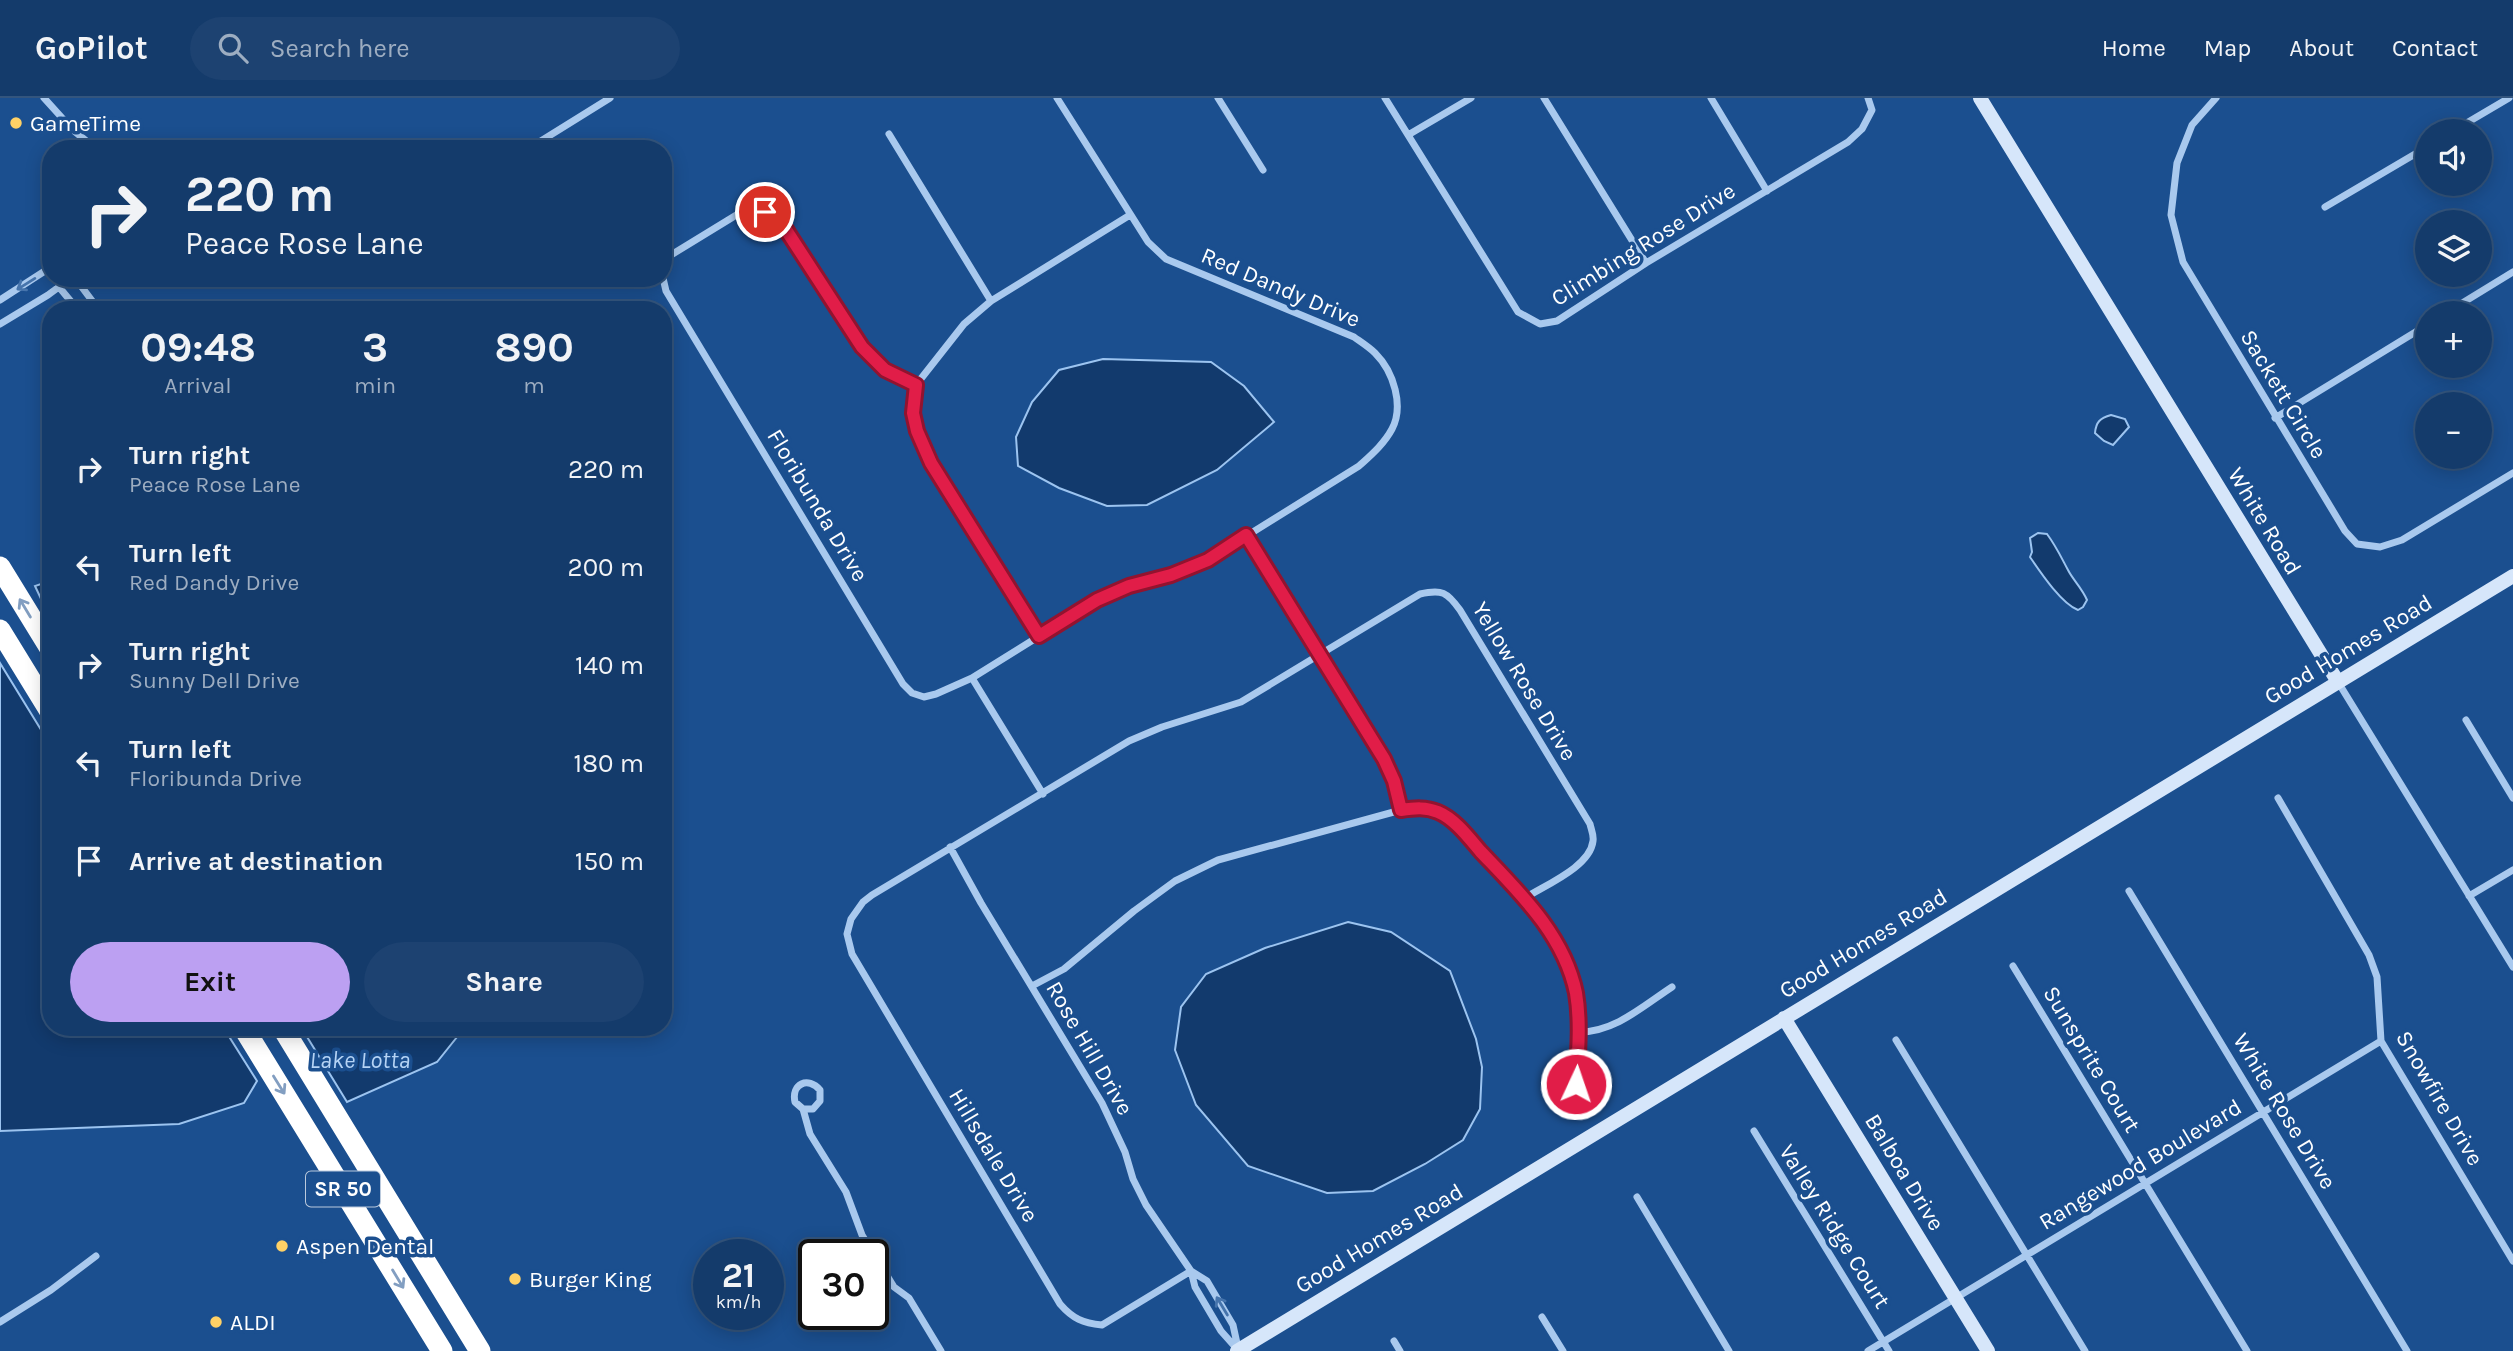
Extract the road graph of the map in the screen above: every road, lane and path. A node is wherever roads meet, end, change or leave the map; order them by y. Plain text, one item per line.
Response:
1 (44, 98) edge
2 (610, 98) edge
3 (1057, 98) edge
4 (1218, 98) edge
5 (1385, 98) edge
6 (1471, 98) edge
7 (1544, 98) edge
8 (1711, 98) edge
9 (1868, 98) edge
10 (1980, 98) edge
11 (2216, 98) edge
12 (2509, 98) edge
13 (2473, 119) edge
14 (889, 134) dead end
15 (1408, 135) junction
16 (85, 140) edge
17 (542, 140) edge
18 (2415, 154) edge
19 (1263, 170) dead end
20 (1767, 191) junction
21 (2325, 208) dead end
22 (1130, 215) junction
23 (672, 254) edge
24 (1646, 263) junction
25 (2513, 272) edge
26 (42, 273) edge
27 (52, 287) edge
28 (80, 287) edge
29 (665, 287) edge
30 (0, 300) edge
31 (92, 301) edge
32 (991, 301) junction
33 (2466, 301) edge
34 (0, 324) edge
35 (2415, 332) edge
36 (916, 385) junction
37 (2276, 418) junction
38 (2513, 473) edge
39 (1246, 535) junction
40 (0, 567) edge
41 (2513, 576) edge
42 (0, 630) edge
43 (42, 635) edge
44 (1039, 636) junction
45 (1320, 654) junction
46 (972, 678) junction
47 (2338, 682) junction
48 (42, 698) edge
49 (2466, 720) dead end
50 (1043, 794) junction
51 (2278, 798) dead end
52 (2513, 798) edge
53 (1401, 810) junction
54 (950, 847) junction
55 (2513, 870) edge
56 (2129, 891) dead end
57 (872, 895) joint
58 (2469, 896) junction
59 (1525, 898) junction
60 (2013, 966) dead end
61 (2513, 967) edge
62 (1032, 986) junction
63 (1672, 987) dead end
64 (1784, 1018) junction
65 (1579, 1032) junction
66 (248, 1036) edge
67 (287, 1036) edge
68 (1896, 1040) dead end
69 (2381, 1041) junction
70 (1576, 1084) dead end
71 (803, 1109) dead end
72 (2263, 1112) junction
73 (335, 1115) junction
74 (1754, 1131) dead end
75 (307, 1132) junction
76 (2145, 1183) junction
77 (1637, 1197) dead end
78 (2027, 1255) junction
79 (96, 1256) dead end
80 (2513, 1261) edge
81 (1191, 1271) junction
82 (1956, 1298) junction
83 (1542, 1317) dead end
84 (0, 1322) edge
85 (1394, 1341) dead end
86 (1884, 1341) junction
87 (442, 1351) edge
88 (480, 1351) edge
89 (941, 1351) edge
90 (1238, 1351) edge
91 (1400, 1351) edge
92 (1563, 1351) edge
93 (1729, 1351) edge
94 (1868, 1351) edge
95 (1889, 1351) edge
96 (1988, 1351) edge
97 (2085, 1351) edge
98 (2247, 1351) edge
99 (2407, 1351) edge

1 - 16 street
2 - 17 street
3 - 22 street, Red Dandy Drive
4 - 19 street
5 - 15 street, Climbing Rose Drive
6 - 15 street
7 - 24 street
8 - 20 street
9 - 20 street, Climbing Rose Drive
10 - 47 street, White Road
11 - 37 street, Sackett Circle
12 - 13 street
14 - 32 street
15 - 24 street, Climbing Rose Drive
18 - 21 street
20 - 24 street, Climbing Rose Drive
22 - 32 street
22 - 39 street, Red Dandy Drive
23 - 36 street
25 - 33 street
26 -> 30 street
27 - 34 street
28 - 31 street
29 - 46 street, Floribunda Drive
32 - 36 street
35 - 37 street
36 - 44 street
37 - 38 street, Sackett Circle
39 - 44 street, Red Dandy Drive
39 - 45 street
43 -> 40 highway
41 - 47 street, Good Homes Road
42 - 48 highway
44 - 46 street, Red Dandy Drive
45 - 50 street, Yellow Rose Drive
45 - 53 street
45 - 59 street, Yellow Rose Drive
46 - 50 street
47 - 58 street, White Road
47 - 64 street, Good Homes Road
49 - 52 street
50 - 54 street, Yellow Rose Drive
51 - 69 street, Snowfire Drive
53 - 59 street
53 - 62 street
54 - 57 street, Yellow Rose Drive
54 - 62 street, Rose Hill Drive
55 - 58 street
56 - 72 street, White Rose Drive
57 - 81 street, Hillsdale Drive
58 - 61 street, White Road
59 - 65 street
60 - 76 street, Sunsprite Court
62 - 81 street, Rose Hill Drive
63 - 65 street
64 - 82 street, Balboa Drive
64 - 90 street, Good Homes Road
65 - 70 street
66 -> 75 highway, SR 50
67 - 73 highway, SR 50
68 - 78 street
69 - 72 street, Rangewood Boulevard
69 - 80 street, Snowfire Drive
71 - 89 street
72 - 76 street, Rangewood Boulevard
72 - 99 street, White Rose Drive
73 - 75 highway
73 - 88 highway, SR 50
74 - 86 street, Valley Ridge Court
75 -> 87 highway, SR 50
76 - 78 street, Rangewood Boulevard
76 - 98 street, Sunsprite Court
77 - 93 street
78 - 82 street, Rangewood Boulevard
78 - 97 street
79 - 84 street
81 - 90 street, Rose Hill Drive
90 -> 81 street, Rose Hill Drive
82 - 86 street, Rangewood Boulevard
82 - 96 street, Balboa Drive
83 - 92 street
85 - 91 street
86 - 94 street, Rangewood Boulevard
86 - 95 street, Valley Ridge Court

